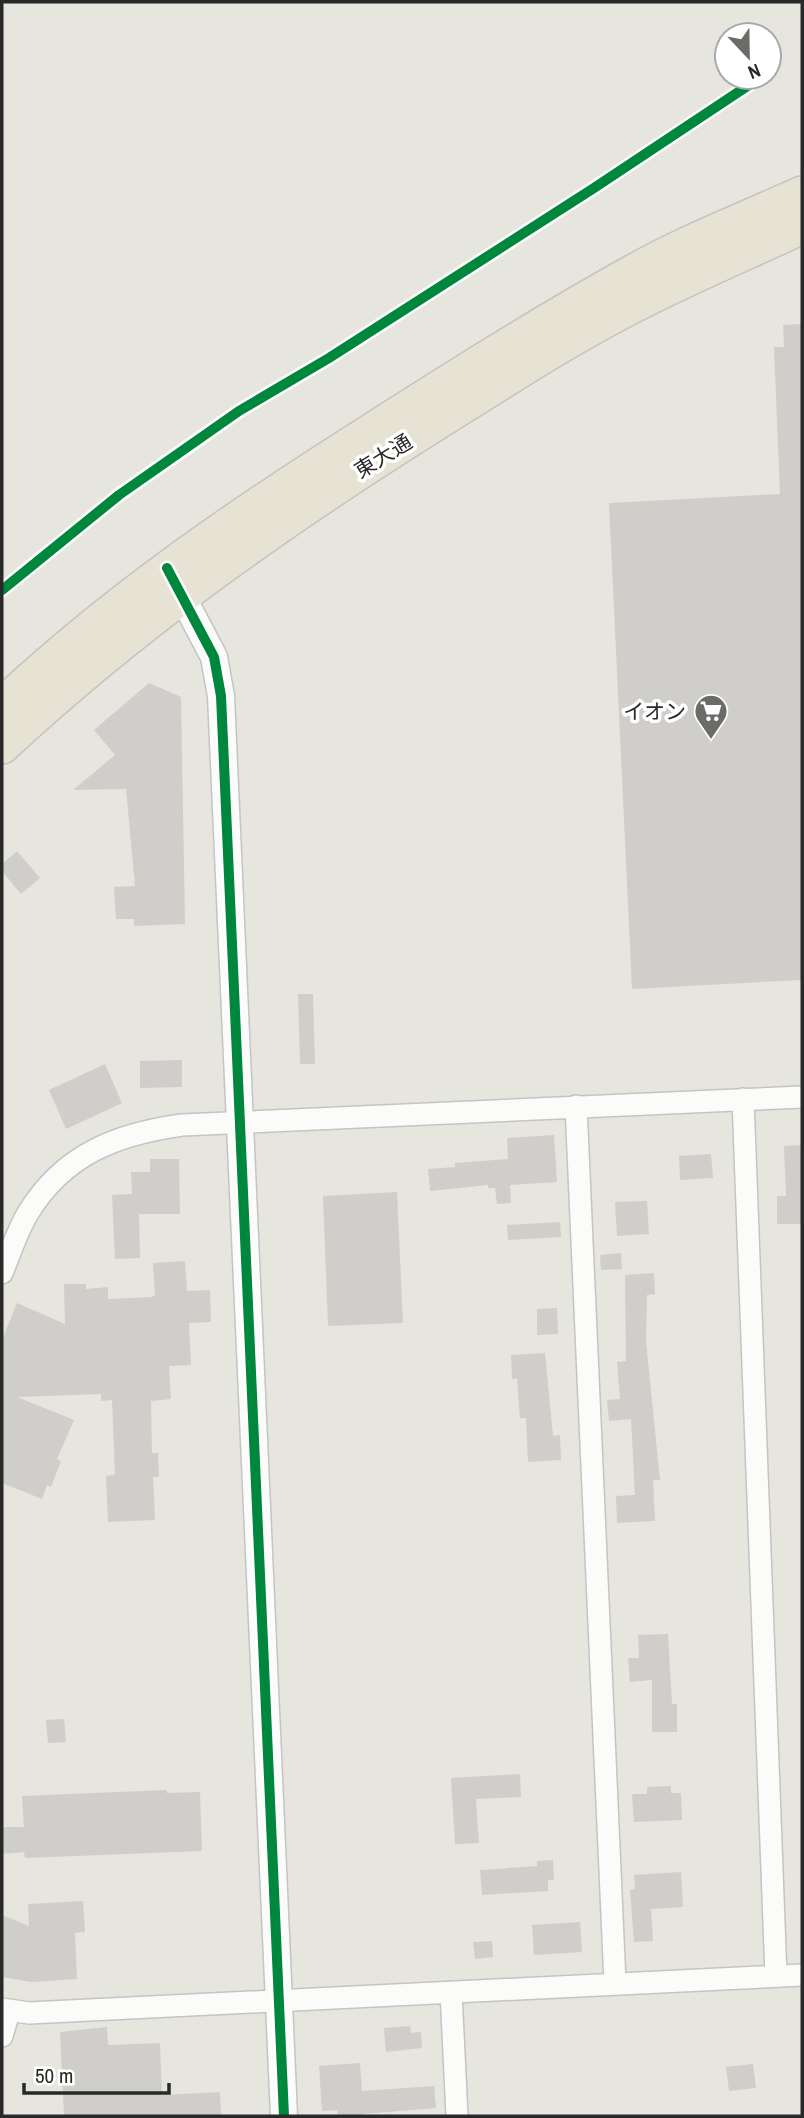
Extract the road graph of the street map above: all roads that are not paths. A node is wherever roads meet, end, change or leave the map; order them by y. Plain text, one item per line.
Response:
1 (802, 194) edge
2 (802, 226) edge
3 (174, 581) junction
4 (2, 706) edge
5 (2, 746) edge
6 (802, 1097) edge
7 (743, 1099) junction
8 (576, 1106) junction
9 (239, 1125) junction
10 (2, 1273) edge
11 (802, 1975) edge
12 (776, 1976) junction
13 (615, 1983) junction
14 (451, 1992) junction
15 (279, 2000) junction
16 (5, 2010) edge
17 (2, 2036) edge
18 (284, 2116) edge
19 (457, 2116) edge

1 - 3 highway, 東大通
2 - 3 highway, 東大通
3 - 4 highway, 東大通
3 - 5 highway, 東大通
3 - 9 street
6 - 7 street
7 - 8 street
7 - 12 street
8 - 9 street
8 - 13 street
9 - 10 street
9 - 15 street
11 - 12 street
12 - 13 street
13 - 14 street
14 - 15 street
14 - 19 street
15 - 16 street
15 - 18 street
16 - 17 street

